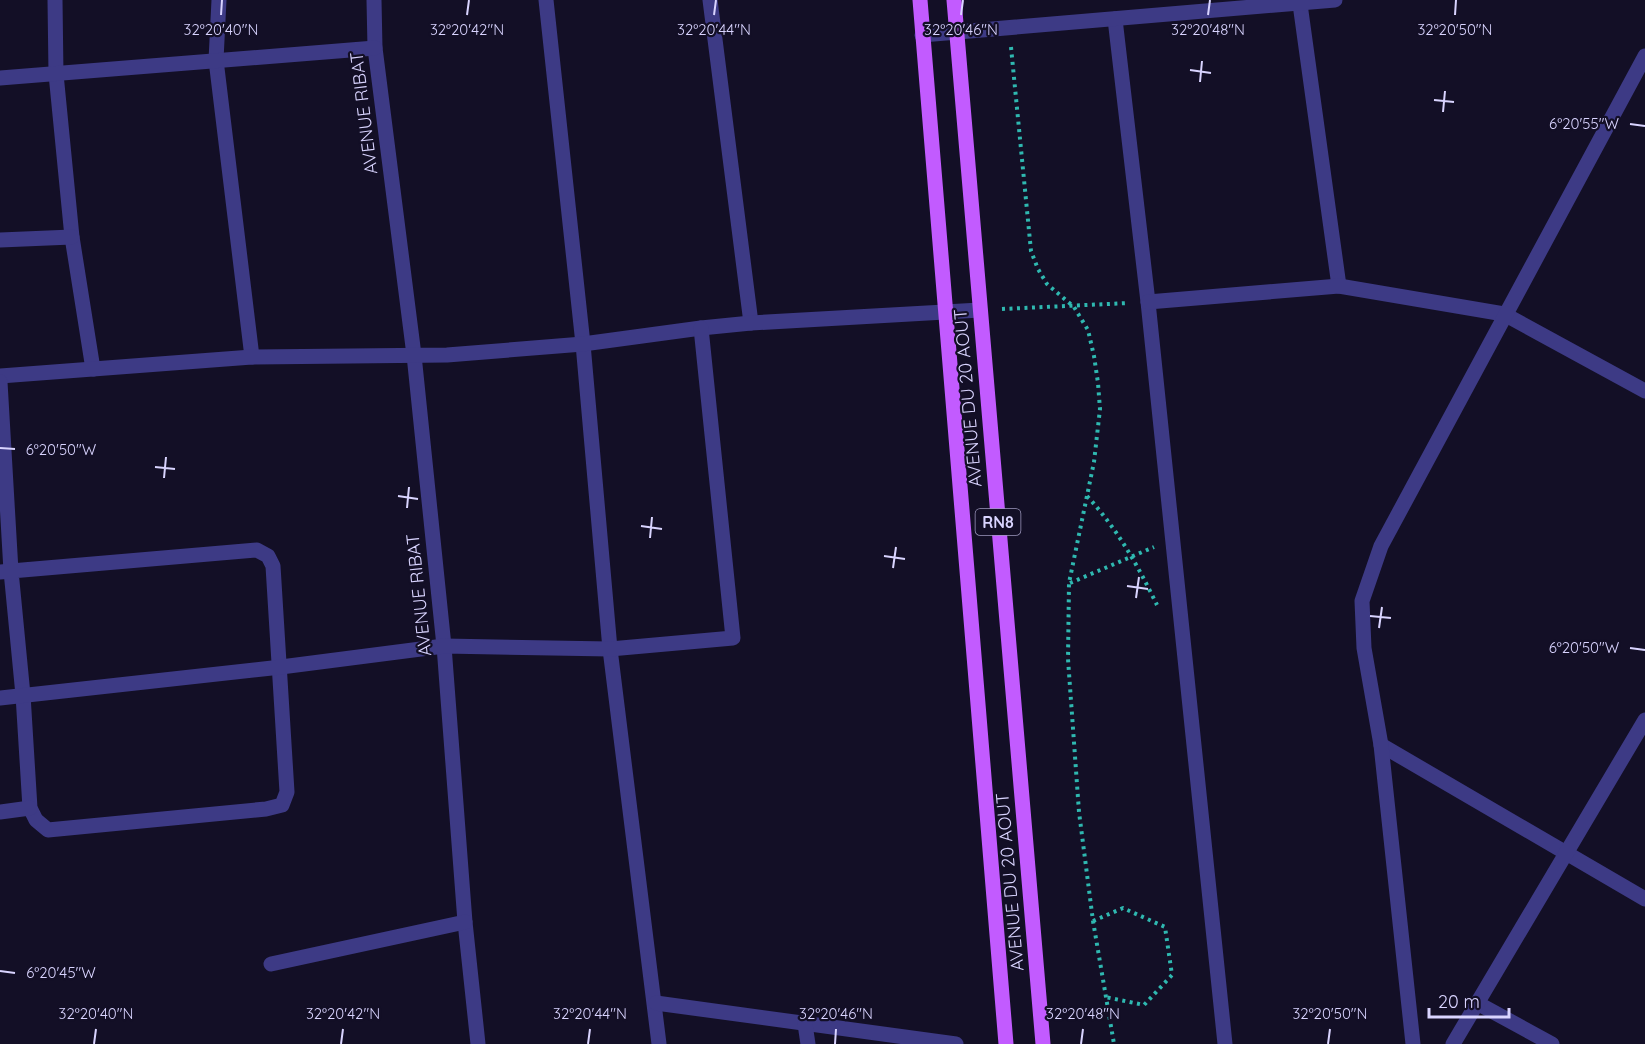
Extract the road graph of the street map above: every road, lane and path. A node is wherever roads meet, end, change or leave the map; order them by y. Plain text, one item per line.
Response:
1 (54, 0) edge
2 (219, 0) edge
3 (374, 0) edge
4 (546, 0) edge
5 (710, 0) edge
6 (920, 0) edge
7 (954, 0) edge
8 (1335, 0) edge
9 (1270, 3) edge
10 (1300, 4) junction
11 (1115, 18) junction
12 (1010, 27) junction
13 (957, 32) junction
14 (922, 35) junction
15 (375, 48) junction
16 (216, 60) junction
17 (1643, 64) edge
18 (56, 74) junction
19 (0, 78) edge
20 (72, 237) junction
21 (0, 240) edge
22 (1339, 286) junction
23 (1148, 302) junction
24 (1074, 307) junction
25 (980, 310) junction
26 (944, 313) junction
27 (1504, 314) junction
28 (751, 323) junction
29 (701, 328) junction
30 (583, 344) junction
31 (414, 355) junction
32 (252, 357) junction
33 (93, 369) junction
34 (0, 376) edge
35 (0, 382) edge
36 (1645, 391) edge
37 (1086, 495) junction
38 (1172, 539) junction
39 (1132, 556) junction
40 (6, 572) edge
41 (1069, 584) junction
42 (1162, 615) dead end
43 (444, 646) junction
44 (610, 649) junction
45 (281, 667) junction
46 (23, 695) junction
47 (0, 698) edge
48 (1645, 720) edge
49 (1381, 746) junction
50 (30, 808) junction
51 (0, 813) edge
52 (1566, 853) junction
53 (1645, 899) edge
54 (465, 921) junction
55 (1093, 921) junction
56 (271, 964) dead end
57 (1105, 997) junction
58 (656, 1003) junction
59 (1477, 1003) junction
60 (806, 1024) junction
61 (478, 1044) edge
62 (659, 1044) edge
63 (808, 1044) edge
64 (956, 1044) edge
65 (1006, 1044) edge
66 (1043, 1044) edge
67 (1114, 1044) edge
68 (1225, 1044) edge
69 (1413, 1044) edge
70 (1453, 1044) edge
71 (1552, 1044) edge

1 - 18 street
2 - 16 street
3 - 15 street, AVENUE RIBAT
4 - 30 street
5 - 28 street
6 - 14 main road, AVENUE DU 20 AOUT / RN8
7 - 13 main road, AVENUE DU 20 AOUT / RN8
8 - 10 street
9 - 10 street
9 - 11 street
10 - 22 street
11 - 12 street
11 - 23 street
12 - 13 street
12 - 24 path
13 - 14 street
13 - 25 main road, AVENUE DU 20 AOUT / RN8
14 - 26 main road, AVENUE DU 20 AOUT / RN8
15 - 16 street
15 - 31 street, AVENUE RIBAT
16 - 18 street
16 - 32 street
17 - 27 street
18 - 19 street
18 - 20 street
20 - 21 street
20 - 33 street
22 - 23 street
22 - 27 street
23 - 24 path
23 - 38 street
24 - 25 path
24 - 37 path
25 - 26 street
25 - 66 main road, AVENUE DU 20 AOUT / RN8
26 - 28 street
26 - 65 main road, AVENUE DU 20 AOUT / RN8
27 - 36 street
27 - 49 street
28 - 29 street
29 - 30 street
29 - 44 street
30 - 31 street
30 - 44 street
31 - 32 street
31 - 43 street, AVENUE RIBAT
32 - 33 street
33 - 34 street
35 - 40 street
37 - 39 path
37 - 41 path
38 - 39 path
38 - 68 street
39 - 41 path
39 - 42 path
40 - 45 street
40 - 46 street
41 - 55 path
43 - 44 street
43 - 45 street
43 - 54 street, AVENUE RIBAT
44 - 58 street
45 - 46 street
45 - 50 street
46 - 47 street
46 - 50 street
48 - 52 street
49 - 52 street
49 - 69 street
50 - 51 street
52 - 53 street
52 - 59 street
54 - 56 street
54 - 61 street, AVENUE RIBAT
55 - 57 path
55 - 57 path
57 - 67 path
58 - 60 street
58 - 62 street
59 - 70 street
59 - 71 street
60 - 63 street
60 - 64 street

